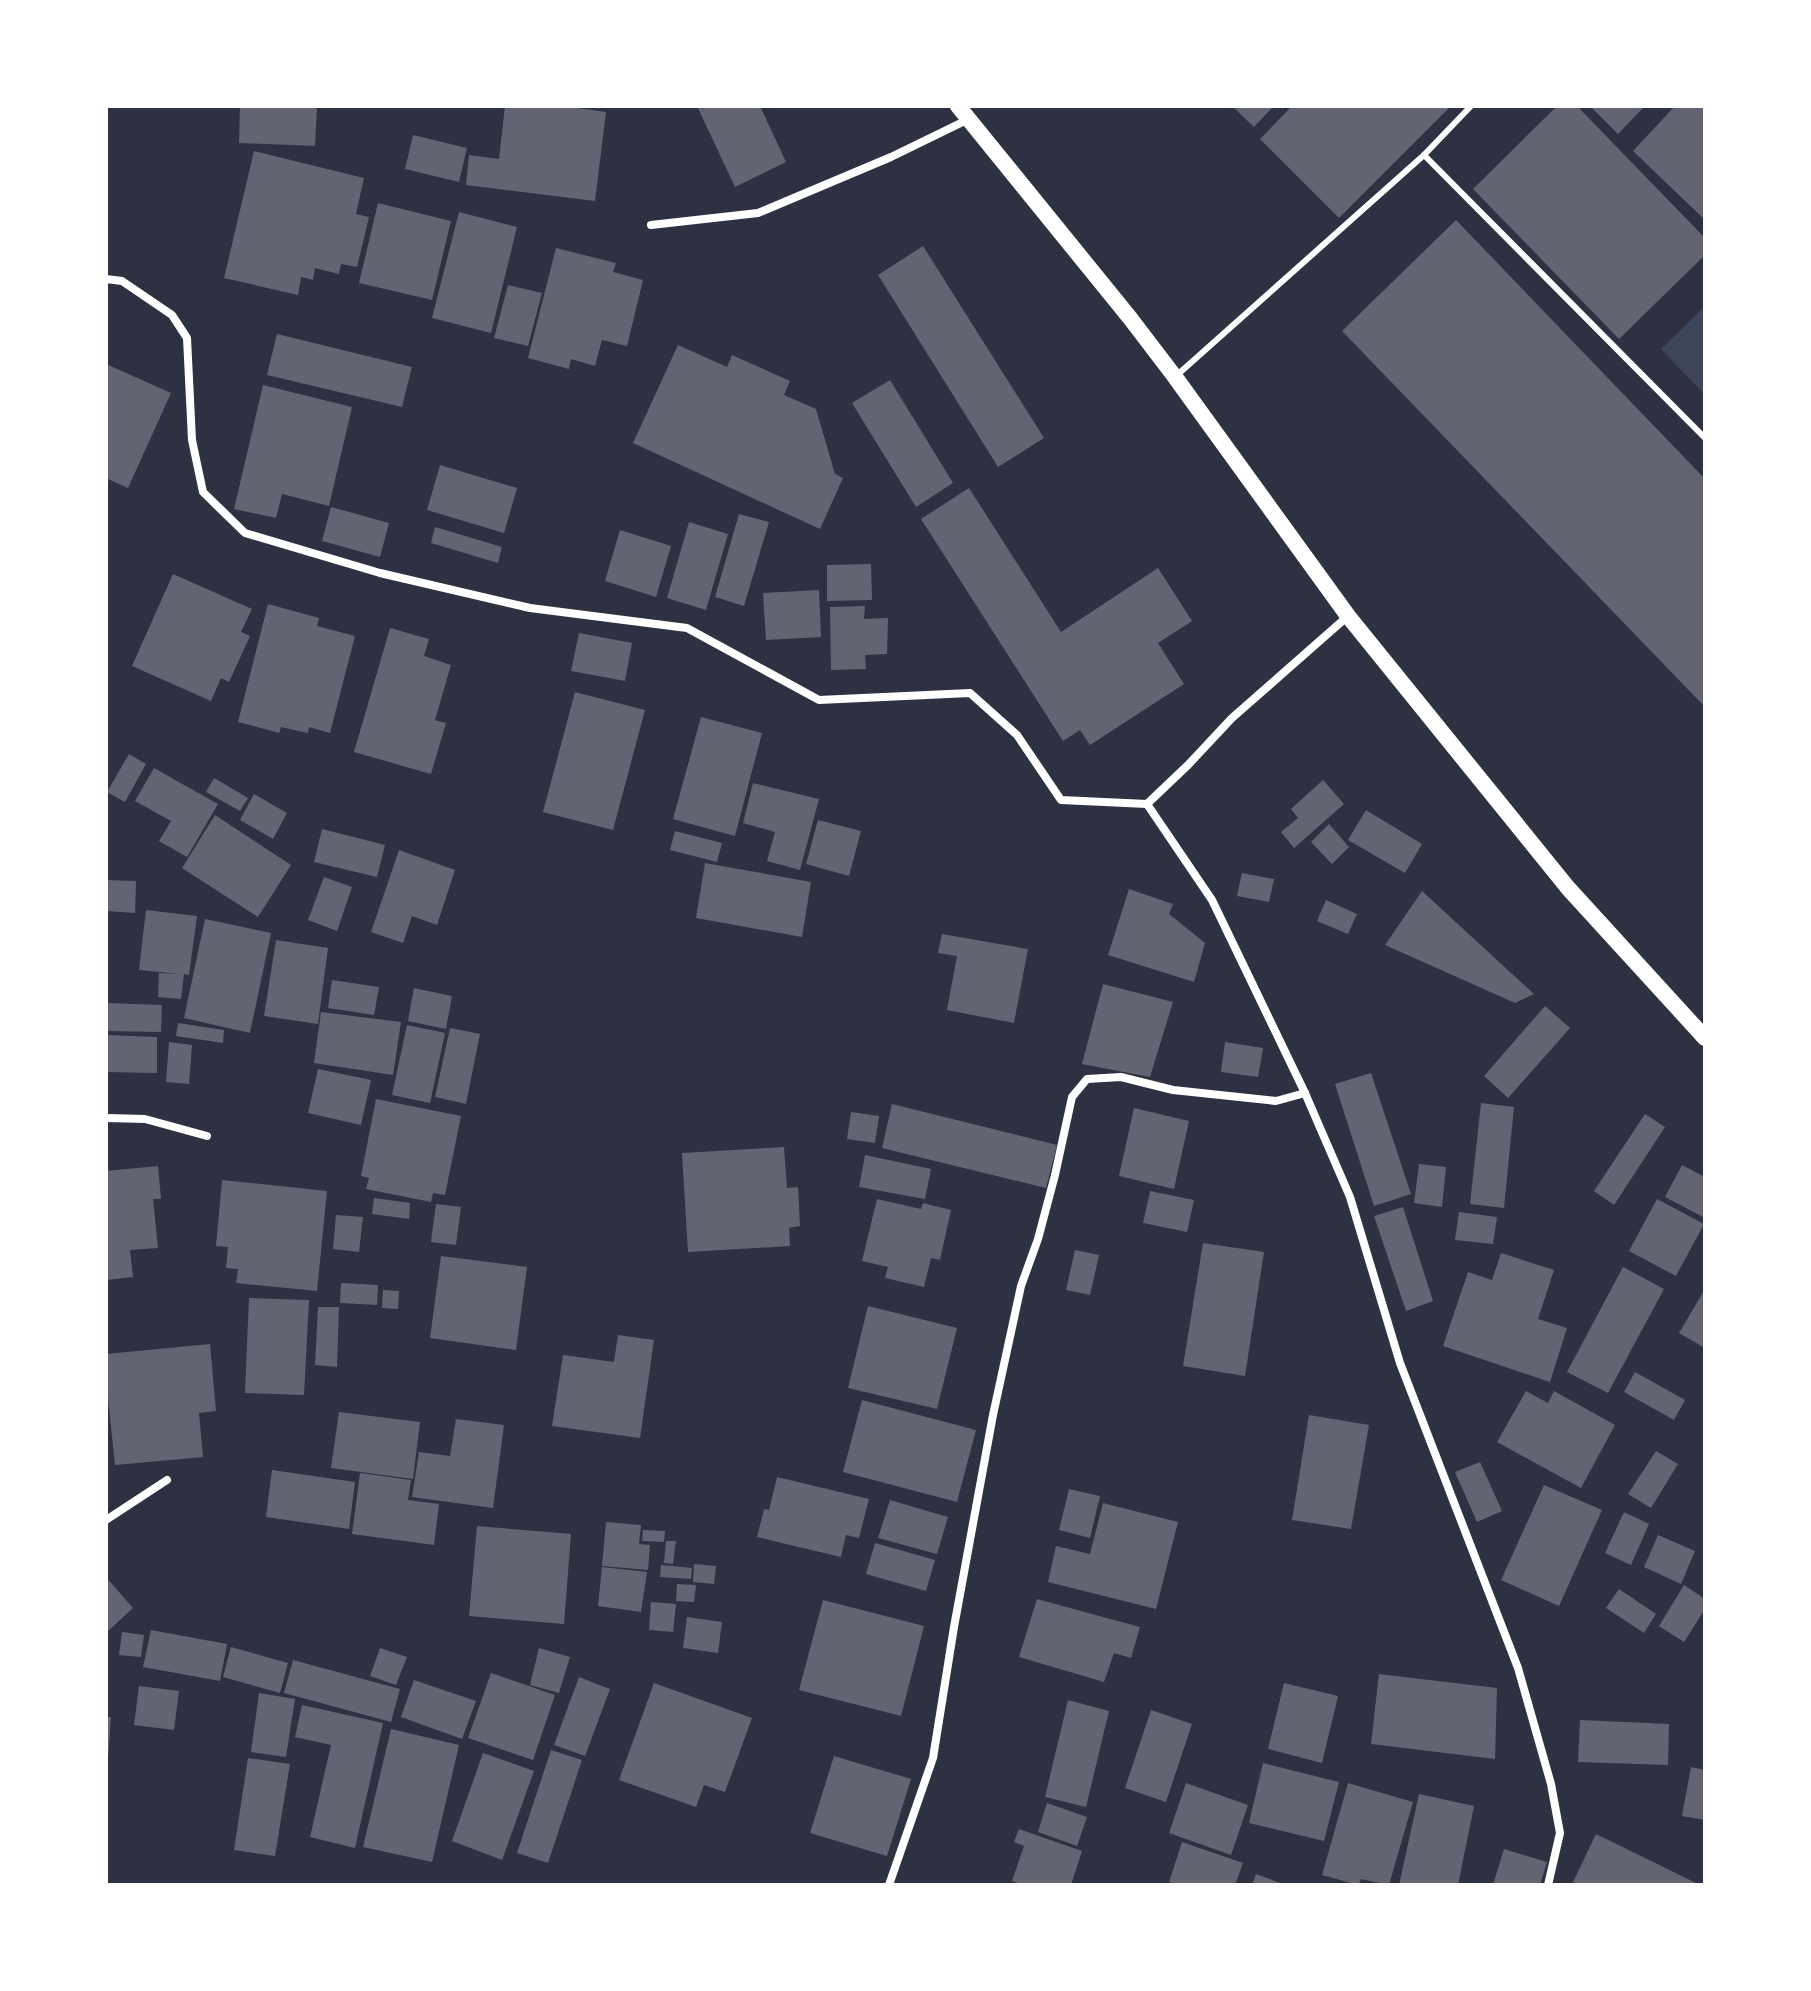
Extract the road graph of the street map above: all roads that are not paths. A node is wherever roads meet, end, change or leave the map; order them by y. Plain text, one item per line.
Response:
1 (1471, 106) edge
2 (963, 113) edge
3 (1424, 155) junction
4 (651, 225) dead end
5 (106, 279) edge
6 (1175, 377) junction
7 (1705, 438) edge
8 (1348, 616) junction
9 (1147, 804) junction
10 (1705, 1038) edge
11 (1305, 1093) junction
12 (106, 1118) edge
13 (207, 1136) dead end
14 (167, 1480) dead end
15 (106, 1520) edge
16 (889, 1885) edge
17 (1548, 1885) edge

1 - 3 lane
2 - 4 street
2 - 6 main road
3 - 6 lane
3 - 7 lane
5 - 9 street
6 - 8 main road
8 - 9 street
8 - 10 main road
9 - 11 street
11 - 16 street
11 - 17 street
12 - 13 street
14 - 15 street

